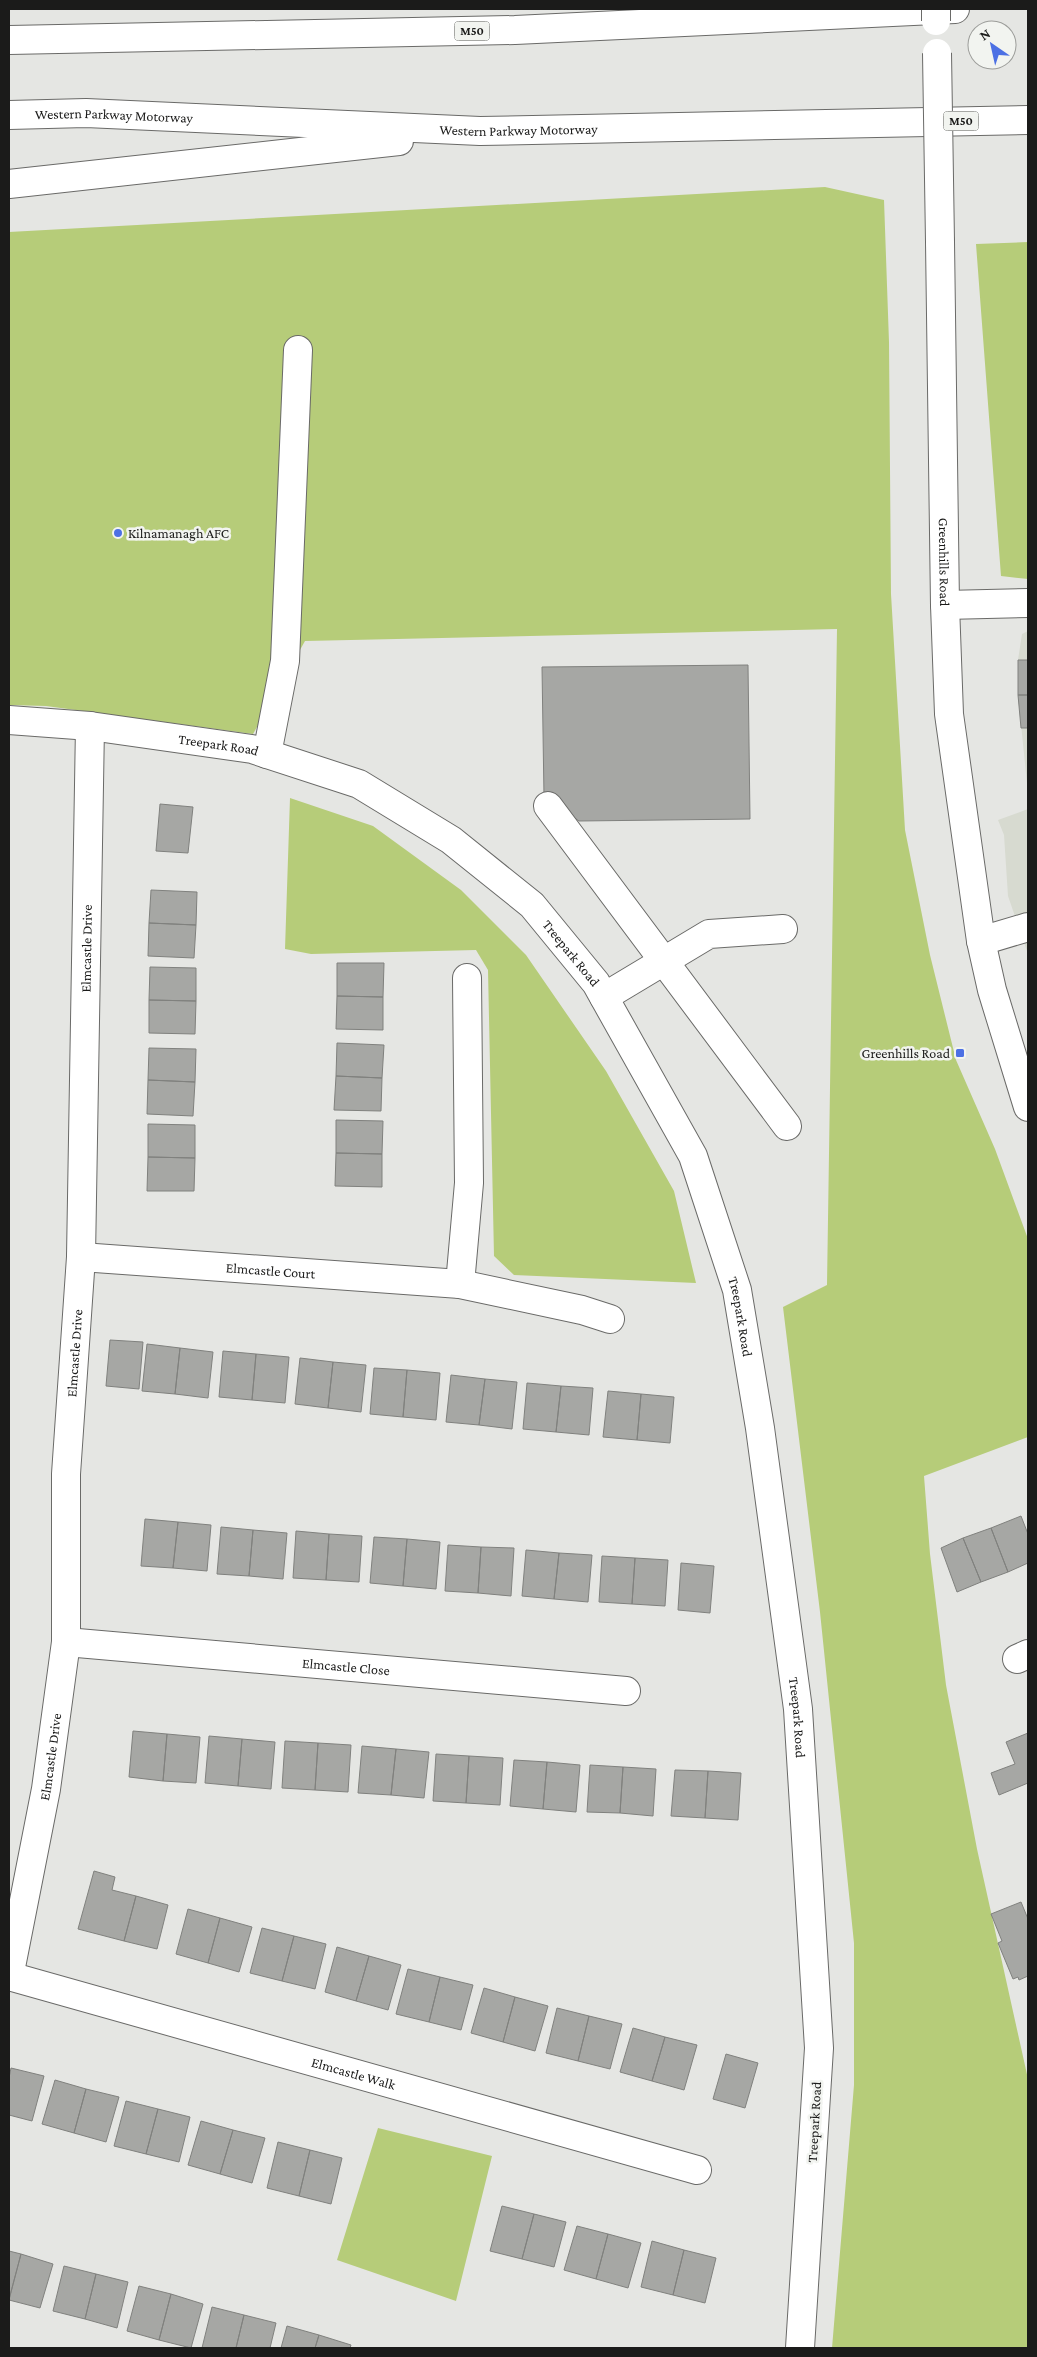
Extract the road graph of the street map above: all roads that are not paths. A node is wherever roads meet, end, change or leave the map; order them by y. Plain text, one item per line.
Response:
1 (936, 9) edge
2 (955, 9) edge
3 (9, 40) edge
4 (9, 116) edge
5 (1028, 120) edge
6 (480, 132) junction
7 (9, 184) edge
8 (298, 350) dead end
9 (1028, 602) edge
10 (945, 605) junction
11 (9, 720) edge
12 (90, 726) junction
13 (267, 754) junction
14 (548, 806) dead end
15 (783, 929) dead end
16 (1021, 929) edge
17 (981, 941) junction
18 (664, 961) junction
19 (467, 978) dead end
20 (604, 997) junction
21 (1028, 1107) edge
22 (787, 1126) dead end
23 (81, 1257) junction
24 (460, 1284) junction
25 (610, 1319) dead end
26 (66, 1642) junction
27 (626, 1691) dead end
28 (9, 1976) edge
29 (697, 2170) dead end
30 (800, 2348) edge

1 - 10 main road, Greenhills Road, bridge
2 - 3 main road, M50
4 - 6 main road, Western Parkway Motorway / M50
5 - 6 main road, Western Parkway Motorway / M50
6 - 7 main road, M50
8 - 13 main road
9 - 10 main road
10 - 17 main road, Greenhills Road
11 - 12 main road, Treepark Road
12 - 13 main road, Treepark Road
12 - 23 main road, Elmcastle Drive
13 - 20 main road, Treepark Road
14 - 18 main road
15 - 18 main road
16 - 17 main road
17 - 21 main road, Greenhills Road
18 - 20 main road
18 - 22 main road
19 - 24 main road
20 - 30 main road, Treepark Road
23 - 24 main road, Elmcastle Court
23 - 26 main road, Elmcastle Drive
24 - 25 main road, Elmcastle Court
26 - 27 main road, Elmcastle Close
26 - 28 main road, Elmcastle Drive
28 - 29 main road, Elmcastle Walk

